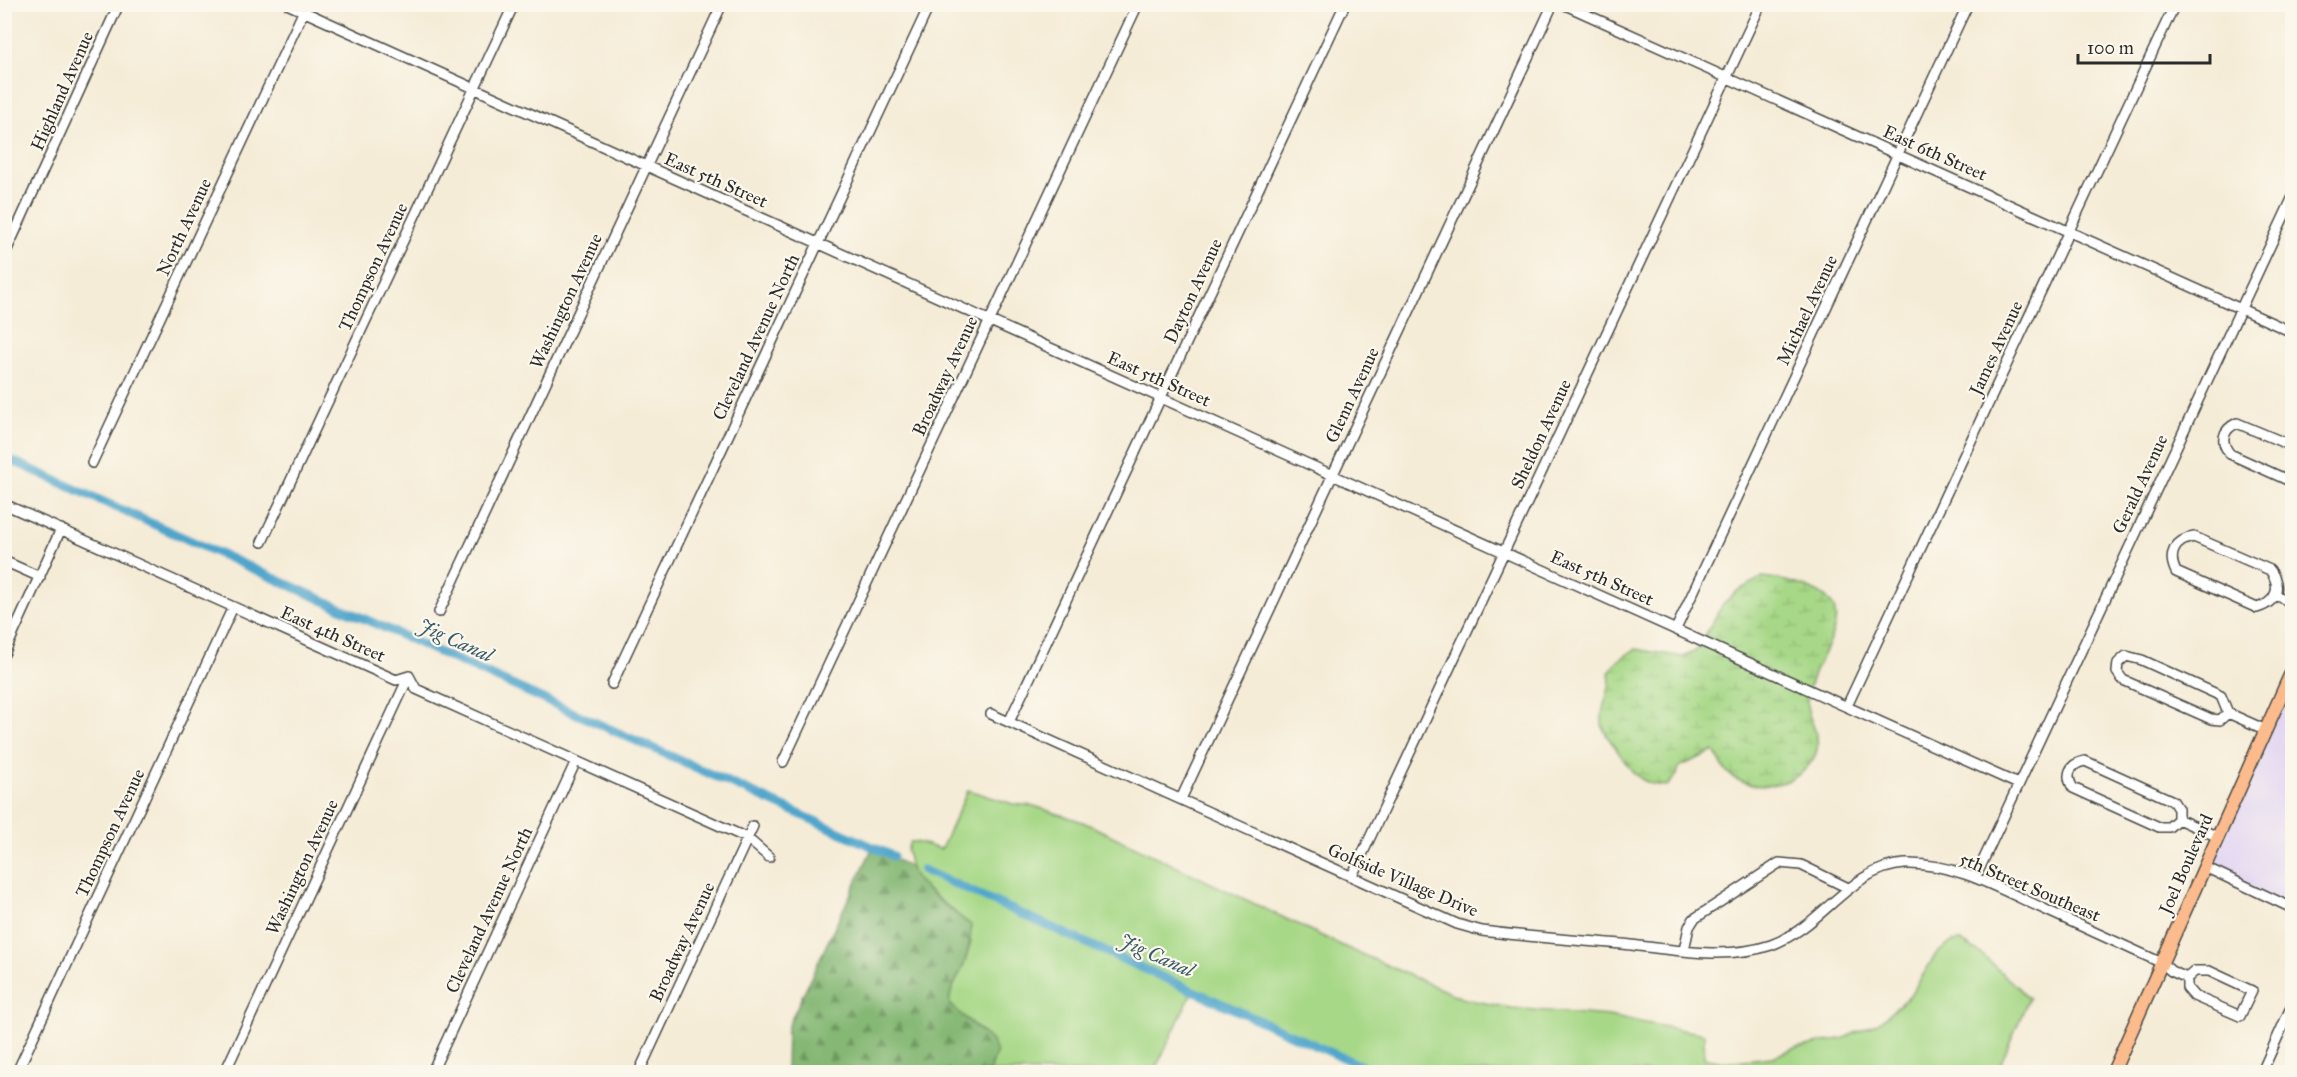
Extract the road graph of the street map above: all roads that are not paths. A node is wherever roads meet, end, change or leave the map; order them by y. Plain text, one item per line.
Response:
1 (119, 4) edge
2 (287, 4) edge
3 (514, 4) edge
4 (722, 4) edge
5 (930, 4) edge
6 (1138, 4) edge
7 (1345, 4) edge
8 (1553, 4) edge
9 (1563, 4) edge
10 (1761, 4) edge
11 (1968, 4) edge
12 (2175, 4) edge
13 (305, 8) edge
14 (1726, 77) junction
15 (475, 89) junction
16 (1898, 154) junction
17 (647, 167) junction
18 (2292, 199) edge
19 (2069, 232) junction
20 (818, 244) junction
21 (4, 256) edge
22 (2241, 309) junction
23 (990, 321) junction
24 (2292, 332) edge
25 (1161, 398) junction
26 (2292, 446) edge
27 (92, 463) dead end
28 (1332, 475) junction
29 (2292, 482) edge
30 (4, 504) edge
31 (62, 530) junction
32 (262, 543) dead end
33 (1503, 552) junction
34 (4, 561) edge
35 (40, 577) junction
36 (2276, 596) junction
37 (2292, 603) edge
38 (233, 607) junction
39 (439, 612) dead end
40 (1676, 629) junction
41 (4, 654) edge
42 (2292, 671) edge
43 (409, 676) junction
44 (612, 684) dead end
45 (1847, 706) junction
46 (2228, 713) junction
47 (991, 714) dead end
48 (1009, 722) junction
49 (2266, 730) junction
50 (576, 761) junction
51 (783, 762) dead end
52 (2018, 784) junction
53 (1181, 799) junction
54 (2178, 819) junction
55 (753, 826) dead end
56 (2218, 837) junction
57 (747, 838) junction
58 (769, 857) dead end
59 (2205, 867) junction
60 (1352, 876) junction
61 (1975, 878) junction
62 (1848, 888) junction
63 (2292, 908) edge
64 (1684, 950) junction
65 (2162, 963) junction
66 (2187, 978) junction
67 (2292, 1005) edge
68 (17, 1072) edge
69 (225, 1072) edge
70 (432, 1072) edge
71 (639, 1072) edge
72 (2115, 1072) edge
73 (2262, 1072) edge

1 - 21 street, Highland Avenue
2 - 13 street, East 5th Street
3 - 15 street, Thompson Avenue
4 - 17 street, Washington Avenue
5 - 20 street, Cleveland Avenue North
6 - 23 street, Broadway Avenue
7 - 25 street, Dayton Avenue
8 - 28 street, Glenn Avenue
9 - 14 street, East 6th Street
10 - 14 street, Sheldon Avenue
11 - 16 street, Michael Avenue
12 - 19 street, James Avenue
13 - 15 street, East 5th Street
13 - 27 street, North Avenue
14 - 16 street, East 6th Street
14 - 33 street, Sheldon Avenue
15 - 17 street, East 5th Street
15 - 32 street, Thompson Avenue
16 - 19 street, East 6th Street
16 - 40 street, Michael Avenue
17 - 20 street, East 5th Street
17 - 39 street, Washington Avenue
18 - 22 street, Gerald Avenue
19 - 22 street, East 6th Street
19 - 45 street, James Avenue
20 - 23 street, East 5th Street
20 - 44 street, Cleveland Avenue North
22 - 24 street, East 6th Street
22 - 52 street, Gerald Avenue
23 - 25 street, East 5th Street
23 - 51 street, Broadway Avenue
25 - 28 street, East 5th Street
25 - 48 street, Dayton Avenue
26 - 29 street
28 - 33 street, East 5th Street
28 - 53 street, Glenn Avenue
30 - 31 street, East 4th Street
31 - 35 street
31 - 38 street, East 4th Street
33 - 40 street, East 5th Street
33 - 60 street, Sheldon Avenue
34 - 35 street
35 - 41 street
36 - 36 street
36 - 37 street
38 - 43 street, East 4th Street
38 - 68 street, Thompson Avenue
40 - 45 street, East 5th Street
42 - 49 main road, Joel Boulevard
43 - 50 street
43 - 69 street, Washington Avenue
45 - 52 street, East 5th Street
46 - 46 street
46 - 49 street
47 - 48 street, Golfside Village Drive
48 - 53 street, Golfside Village Drive
49 - 56 main road, Joel Boulevard
50 - 57 street
50 - 70 street, Cleveland Avenue North
52 - 61 street, Gerald Avenue
53 - 60 street, Golfside Village Drive
54 - 54 street
54 - 56 street
55 - 57 street, Broadway Avenue
56 - 59 main road, Joel Boulevard
57 - 58 street
57 - 71 street, Broadway Avenue
59 - 63 street
59 - 65 main road, Joel Boulevard
60 - 64 street, Golfside Village Drive
61 - 62 street, 5th Street Southeast
61 - 65 street, 5th Street Southeast
62 - 64 street, Golfside Village Drive
62 - 64 street
65 - 66 street, 5th Street Southeast
65 - 72 main road, Joel Boulevard
66 - 66 street
67 - 73 street

